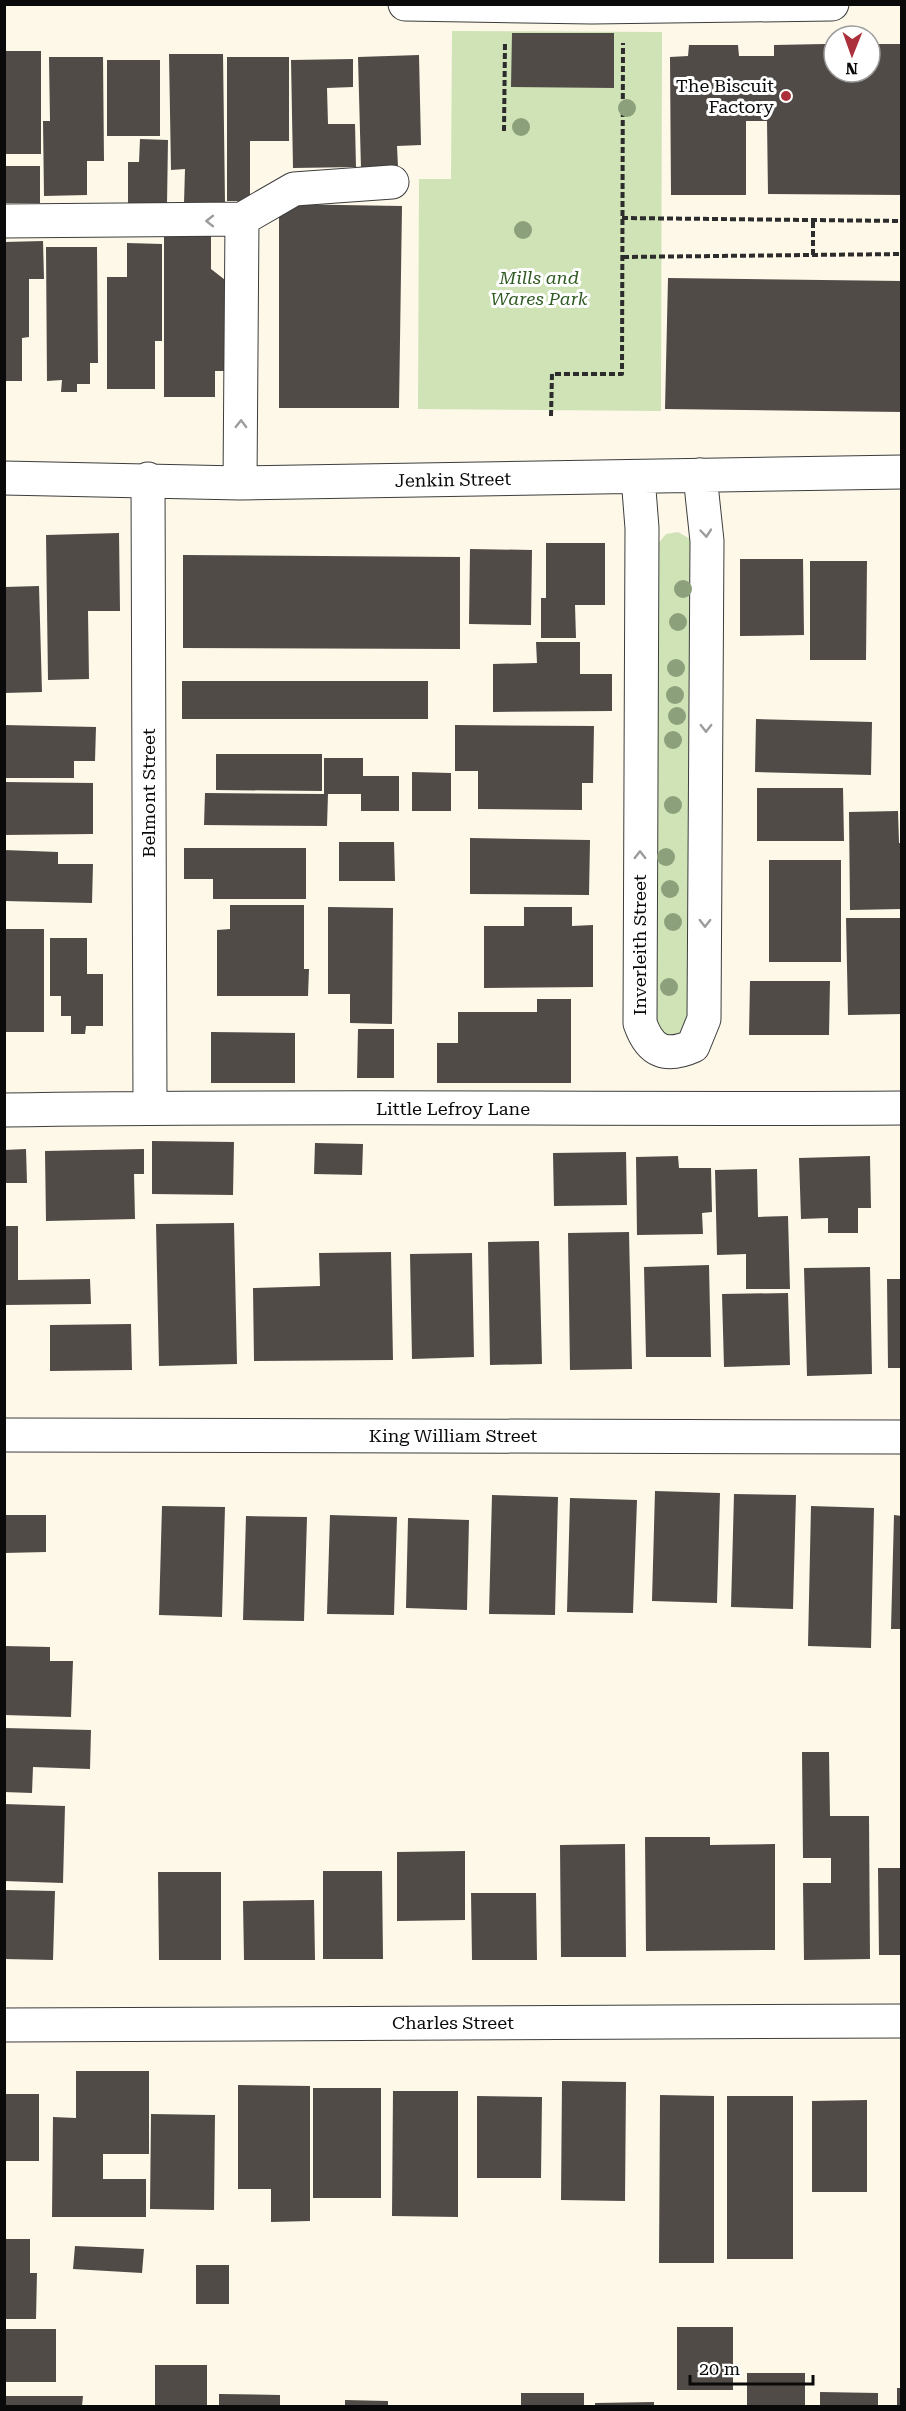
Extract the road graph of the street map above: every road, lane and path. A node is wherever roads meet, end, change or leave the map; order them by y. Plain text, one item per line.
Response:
1 (405, 4) edge
2 (832, 4) edge
3 (505, 31) dead end
4 (623, 32) dead end
5 (504, 130) dead end
6 (392, 182) dead end
7 (622, 218) junction
8 (242, 219) junction
9 (813, 220) junction
10 (4, 221) edge
11 (902, 221) edge
12 (902, 254) edge
13 (813, 255) junction
14 (623, 257) junction
15 (551, 416) dead end
16 (902, 472) edge
17 (700, 475) junction
18 (638, 477) junction
19 (4, 478) edge
20 (148, 479) junction
21 (240, 483) junction
22 (150, 1107) junction
23 (902, 1108) edge
24 (4, 1110) edge
25 (4, 1435) edge
26 (902, 1437) edge
27 (902, 2021) edge
28 (4, 2025) edge

1 - 2 street
3 - 5 path
4 - 7 path
6 - 8 street
7 - 9 path
7 - 14 path
8 -> 10 street
21 -> 8 street
9 - 11 path
9 - 13 path
12 - 13 path
13 - 14 path
14 - 15 path
16 - 17 street, Jenkin Street
17 - 18 street, Jenkin Street
17 -> 18 street, Inverleith Street
18 - 21 street, Jenkin Street
19 - 20 street, Jenkin Street
20 - 21 street, Jenkin Street
20 - 22 street, Belmont Street
22 - 23 street, Little Lefroy Lane
22 - 24 street, Little Lefroy Lane
25 - 26 street, King William Street
27 - 28 street, Charles Street

